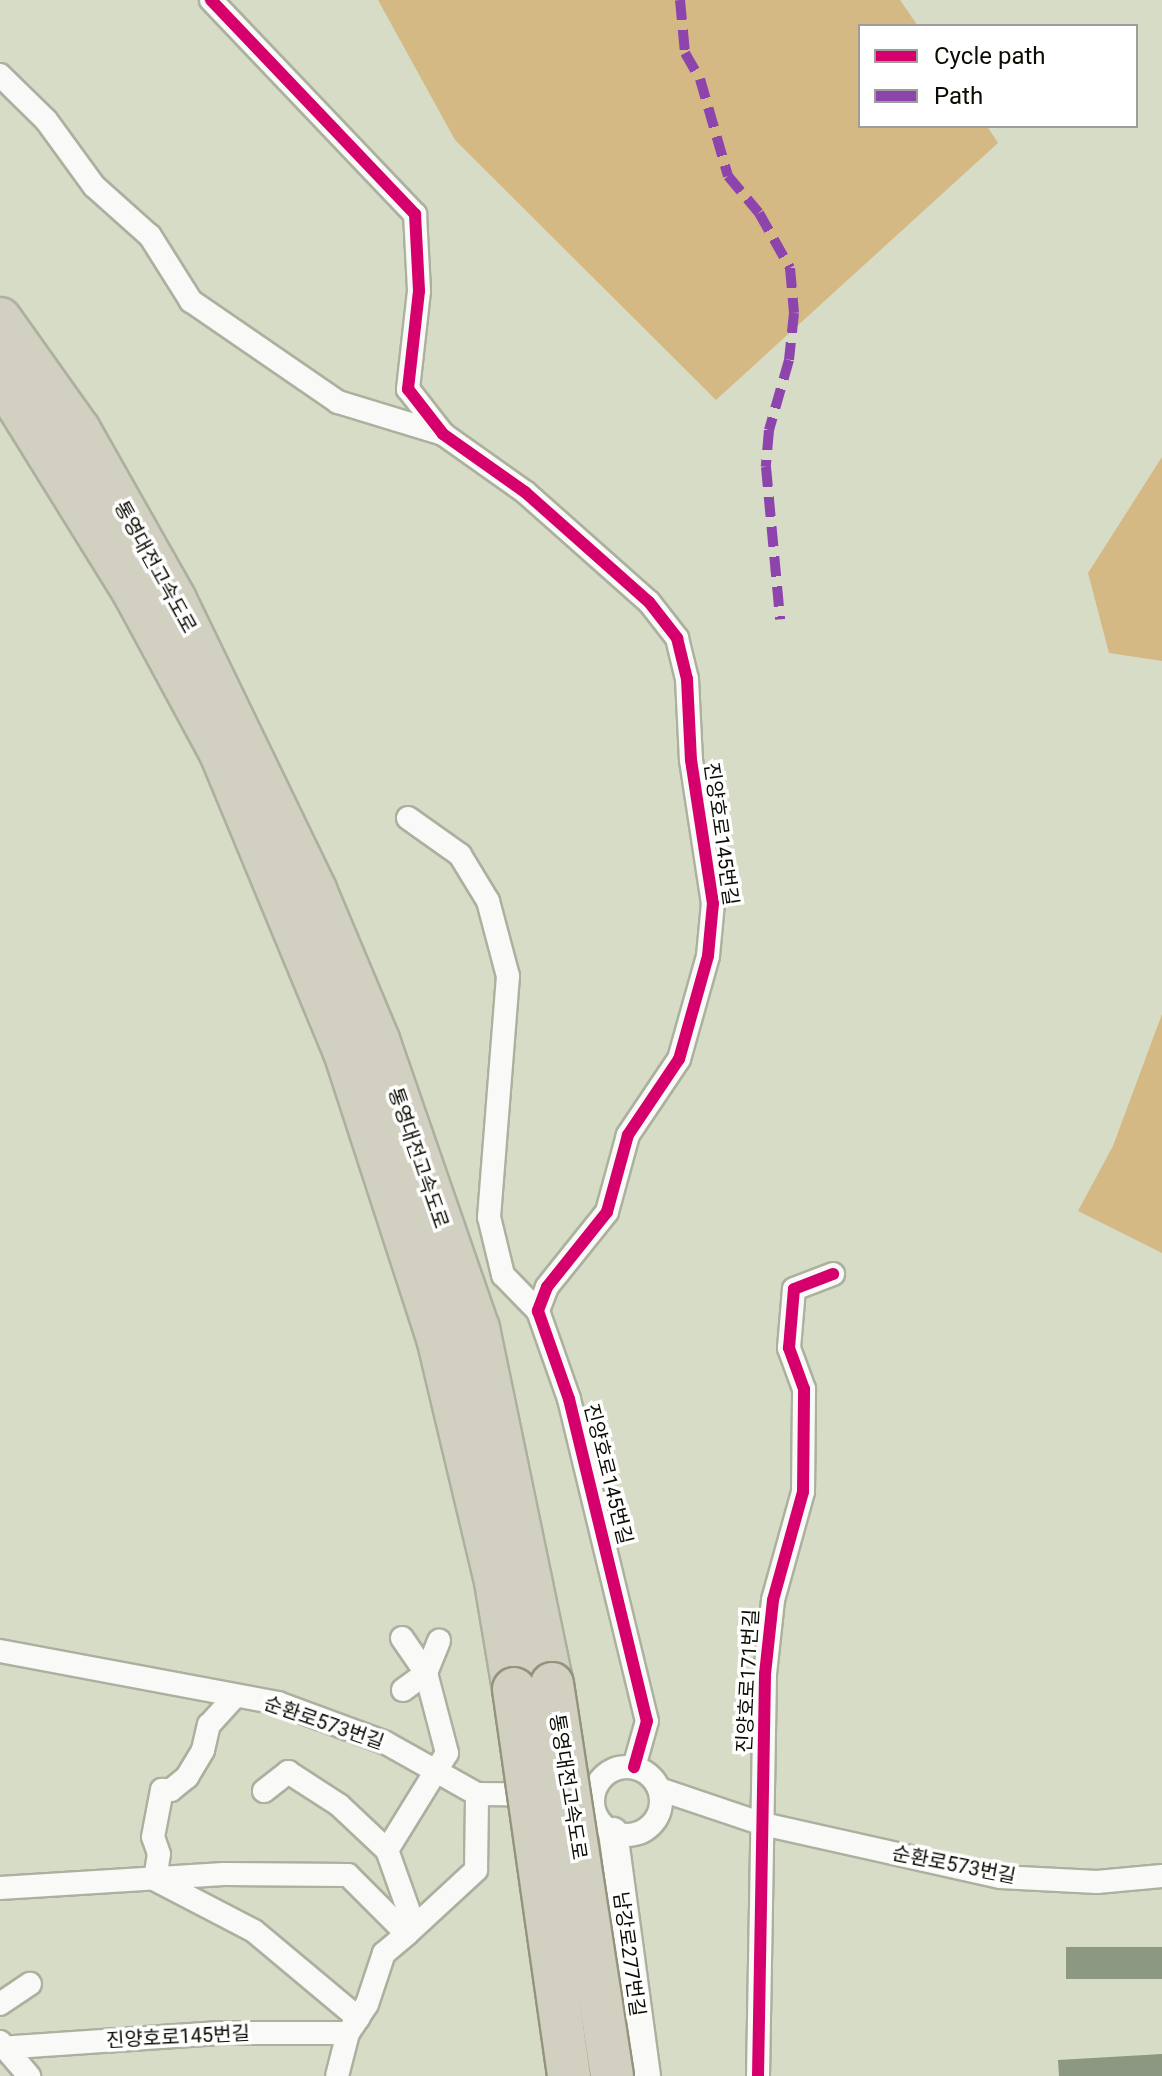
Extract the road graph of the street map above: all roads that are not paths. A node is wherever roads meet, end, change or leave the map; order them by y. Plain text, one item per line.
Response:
1 (211, 0) edge
2 (0, 75) edge
3 (0, 319) edge
4 (0, 376) edge
5 (443, 434) junction
6 (408, 818) dead end
7 (833, 1274) dead end
8 (538, 1311) junction
9 (402, 1638) dead end
10 (439, 1641) dead end
11 (0, 1651) edge
12 (426, 1673) junction
13 (533, 1686) junction
14 (403, 1690) dead end
15 (235, 1696) junction
16 (634, 1767) junction
17 (435, 1774) junction
18 (659, 1789) junction
19 (264, 1791) dead end
20 (477, 1794) junction
21 (592, 1795) junction
22 (763, 1824) junction
23 (613, 1832) junction
24 (387, 1850) junction
25 (1162, 1876) edge
26 (155, 1879) junction
27 (0, 1888) edge
28 (410, 1928) junction
29 (30, 1984) dead end
30 (0, 2004) edge
31 (351, 2029) junction
32 (3, 2046) edge
33 (29, 2076) edge
34 (337, 2076) edge
35 (569, 2076) edge
36 (612, 2076) edge
37 (646, 2076) edge
38 (758, 2076) edge

1 - 5 street
2 - 5 street
3 - 13 highway, 통영대전고속도로
4 - 13 highway, 통영대전고속도로
5 - 8 street, 진양호로145번길
6 - 8 street
7 - 22 street, 진양호로171번길
8 - 16 street, 진양호로145번길
9 - 12 street
10 - 12 street
11 - 15 street, 순환로573번길
12 - 14 street
12 - 17 street
13 - 35 highway, 통영대전고속도로, bridge
13 - 36 highway, 통영대전고속도로, bridge
15 - 17 street, 순환로573번길
15 - 26 street
16 - 18 street
16 - 21 street
17 - 20 street, 순환로573번길
17 - 24 street
18 - 22 street, 순환로573번길
18 - 23 street
19 - 24 street
20 - 21 street, 순환로573번길
20 - 28 street
21 - 23 street
22 - 25 street, 순환로573번길
22 - 38 street, 진양호로171번길
23 - 37 street, 남강로277번길
24 - 28 street
26 - 27 street
26 - 28 street
26 - 31 street
28 - 31 street
29 - 30 street
31 - 32 street, 진양호로145번길
31 - 34 street
32 - 33 street, 진양호로145번길

